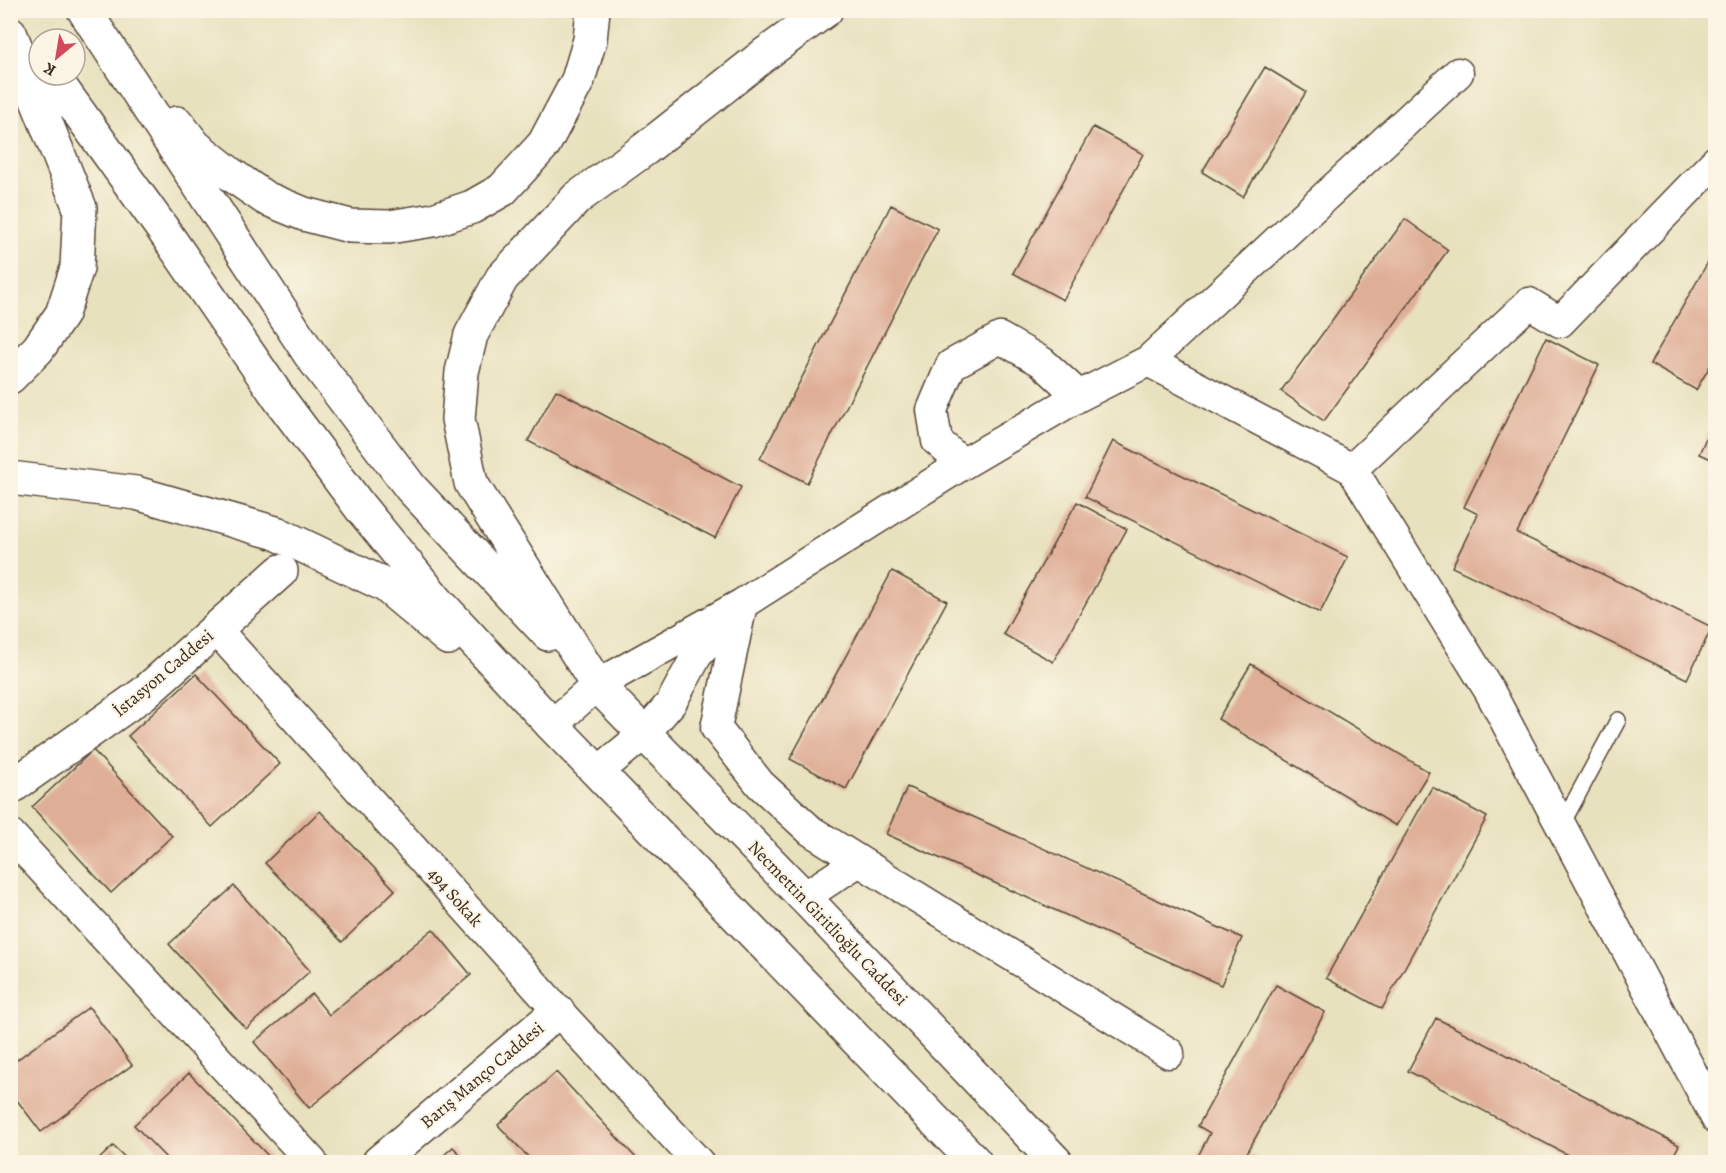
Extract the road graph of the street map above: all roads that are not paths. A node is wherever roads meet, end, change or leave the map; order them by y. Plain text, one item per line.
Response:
1 (593, 10) edge
2 (826, 10) edge
3 (85, 13) edge
4 (10, 17) edge
5 (10, 33) edge
6 (27, 40) edge
7 (1458, 73) dead end
8 (61, 87) edge
9 (1716, 160) edge
10 (1148, 361) junction
11 (10, 377) edge
12 (1079, 396) junction
13 (963, 465) junction
14 (1352, 469) junction
15 (10, 478) edge
16 (281, 571) dead end
17 (742, 604) junction
18 (215, 628) junction
19 (597, 685) junction
20 (1618, 720) dead end
21 (552, 725) junction
22 (645, 733) junction
23 (598, 772) junction
24 (10, 788) edge
25 (1561, 825) junction
26 (10, 834) edge
27 (859, 861) junction
28 (804, 897) junction
29 (558, 1011) junction
30 (1169, 1053) dead end
31 (1716, 1118) edge
32 (312, 1162) edge
33 (379, 1162) edge
34 (698, 1162) edge
35 (975, 1162) edge
36 (1056, 1162) edge

1 - 3 main road
2 - 19 main road
3 - 19 main road
4 - 6 main road
5 - 11 main road
7 - 10 street
8 - 21 main road
9 - 14 street
10 - 12 street
10 - 14 street
12 - 13 street
12 - 13 street
13 - 17 street
14 - 25 street
15 - 21 main road
16 - 18 main road, İstasyon Caddesi
17 - 19 street
17 - 22 street
17 - 27 street
18 - 24 main road, İstasyon Caddesi
18 - 29 street, 494 Sokak
19 - 21 street
19 - 22 main road, Necmettin Giritlioğlu Caddesi
20 - 25 lane
21 - 23 main road
22 - 23 street
22 - 28 main road, Necmettin Giritlioğlu Caddesi
23 - 35 main road
25 - 31 street
26 - 32 street
27 - 28 street
27 - 30 street
28 - 36 main road, Necmettin Giritlioğlu Caddesi
29 - 33 main road, Barış Manço Caddesi
29 - 34 street, 494 Sokak

